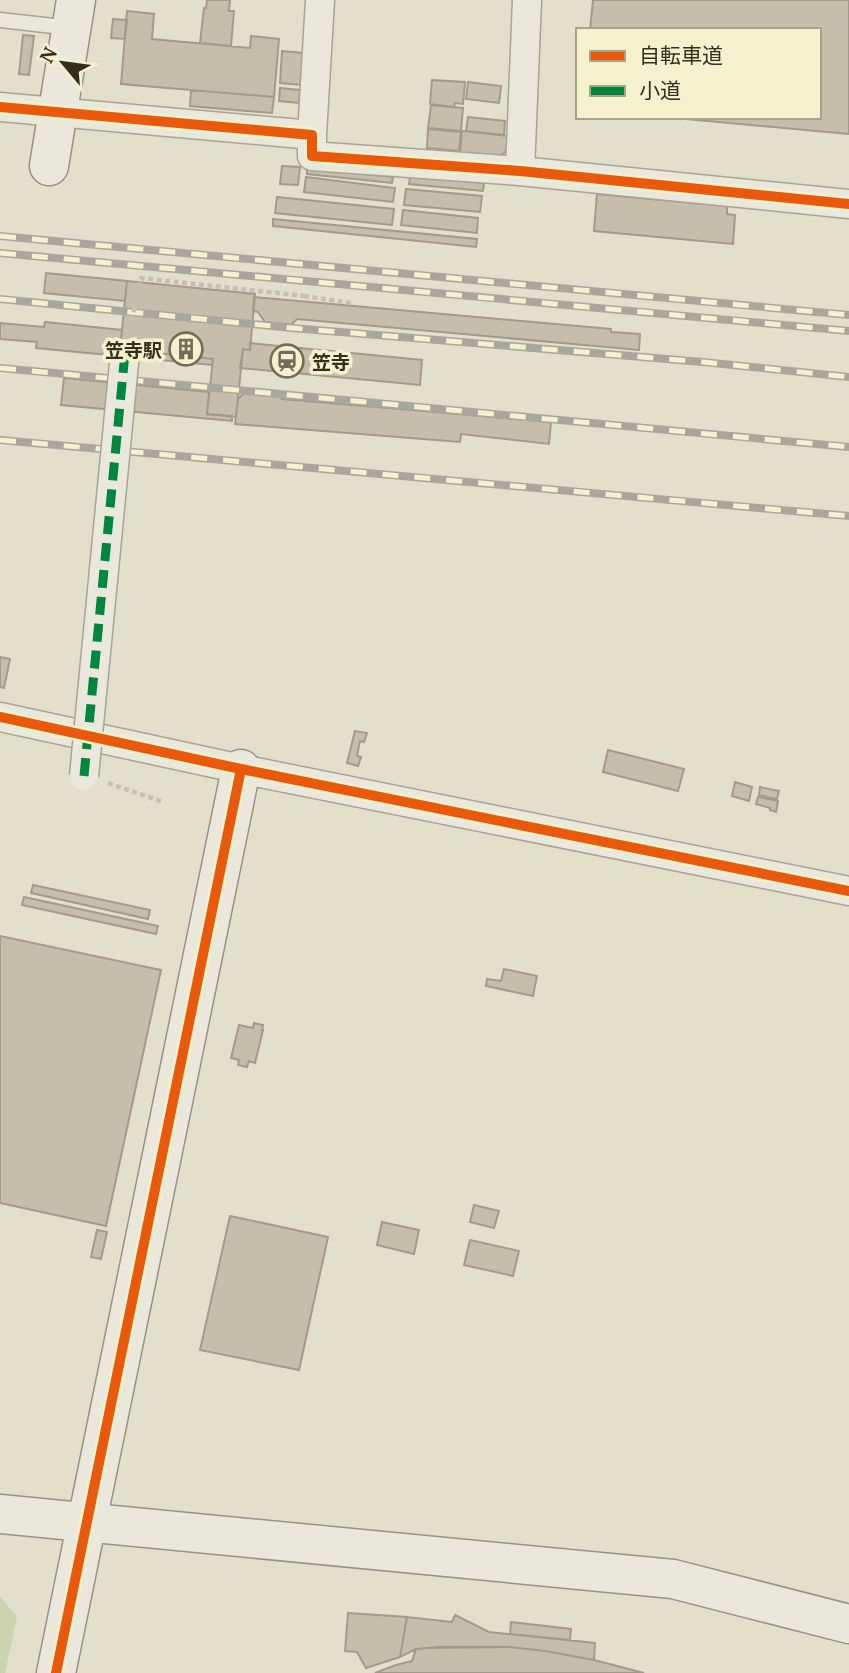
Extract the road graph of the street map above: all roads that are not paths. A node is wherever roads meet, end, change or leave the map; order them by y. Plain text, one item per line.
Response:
1 (320, 0) edge
2 (527, 0) edge
3 (73, 14) edge
4 (0, 20) edge
5 (0, 107) edge
6 (58, 113) junction
7 (312, 135) junction
8 (49, 166) dead end
9 (520, 171) junction
10 (849, 204) edge
11 (125, 353) road end
12 (0, 718) edge
13 (241, 769) junction
14 (84, 776) road end
15 (849, 891) edge
16 (0, 1514) edge
17 (88, 1522) junction
18 (849, 1624) edge
19 (56, 1673) edge

1 - 7 street
2 - 9 street
3 - 4 lane
3 - 6 street
5 - 6 street
6 - 7 street
6 - 8 street
7 - 9 street
9 - 10 street
11 - 14 street, bridge
12 - 13 street
13 - 15 street
13 - 17 street
16 - 17 street
17 - 18 street
17 - 19 street

